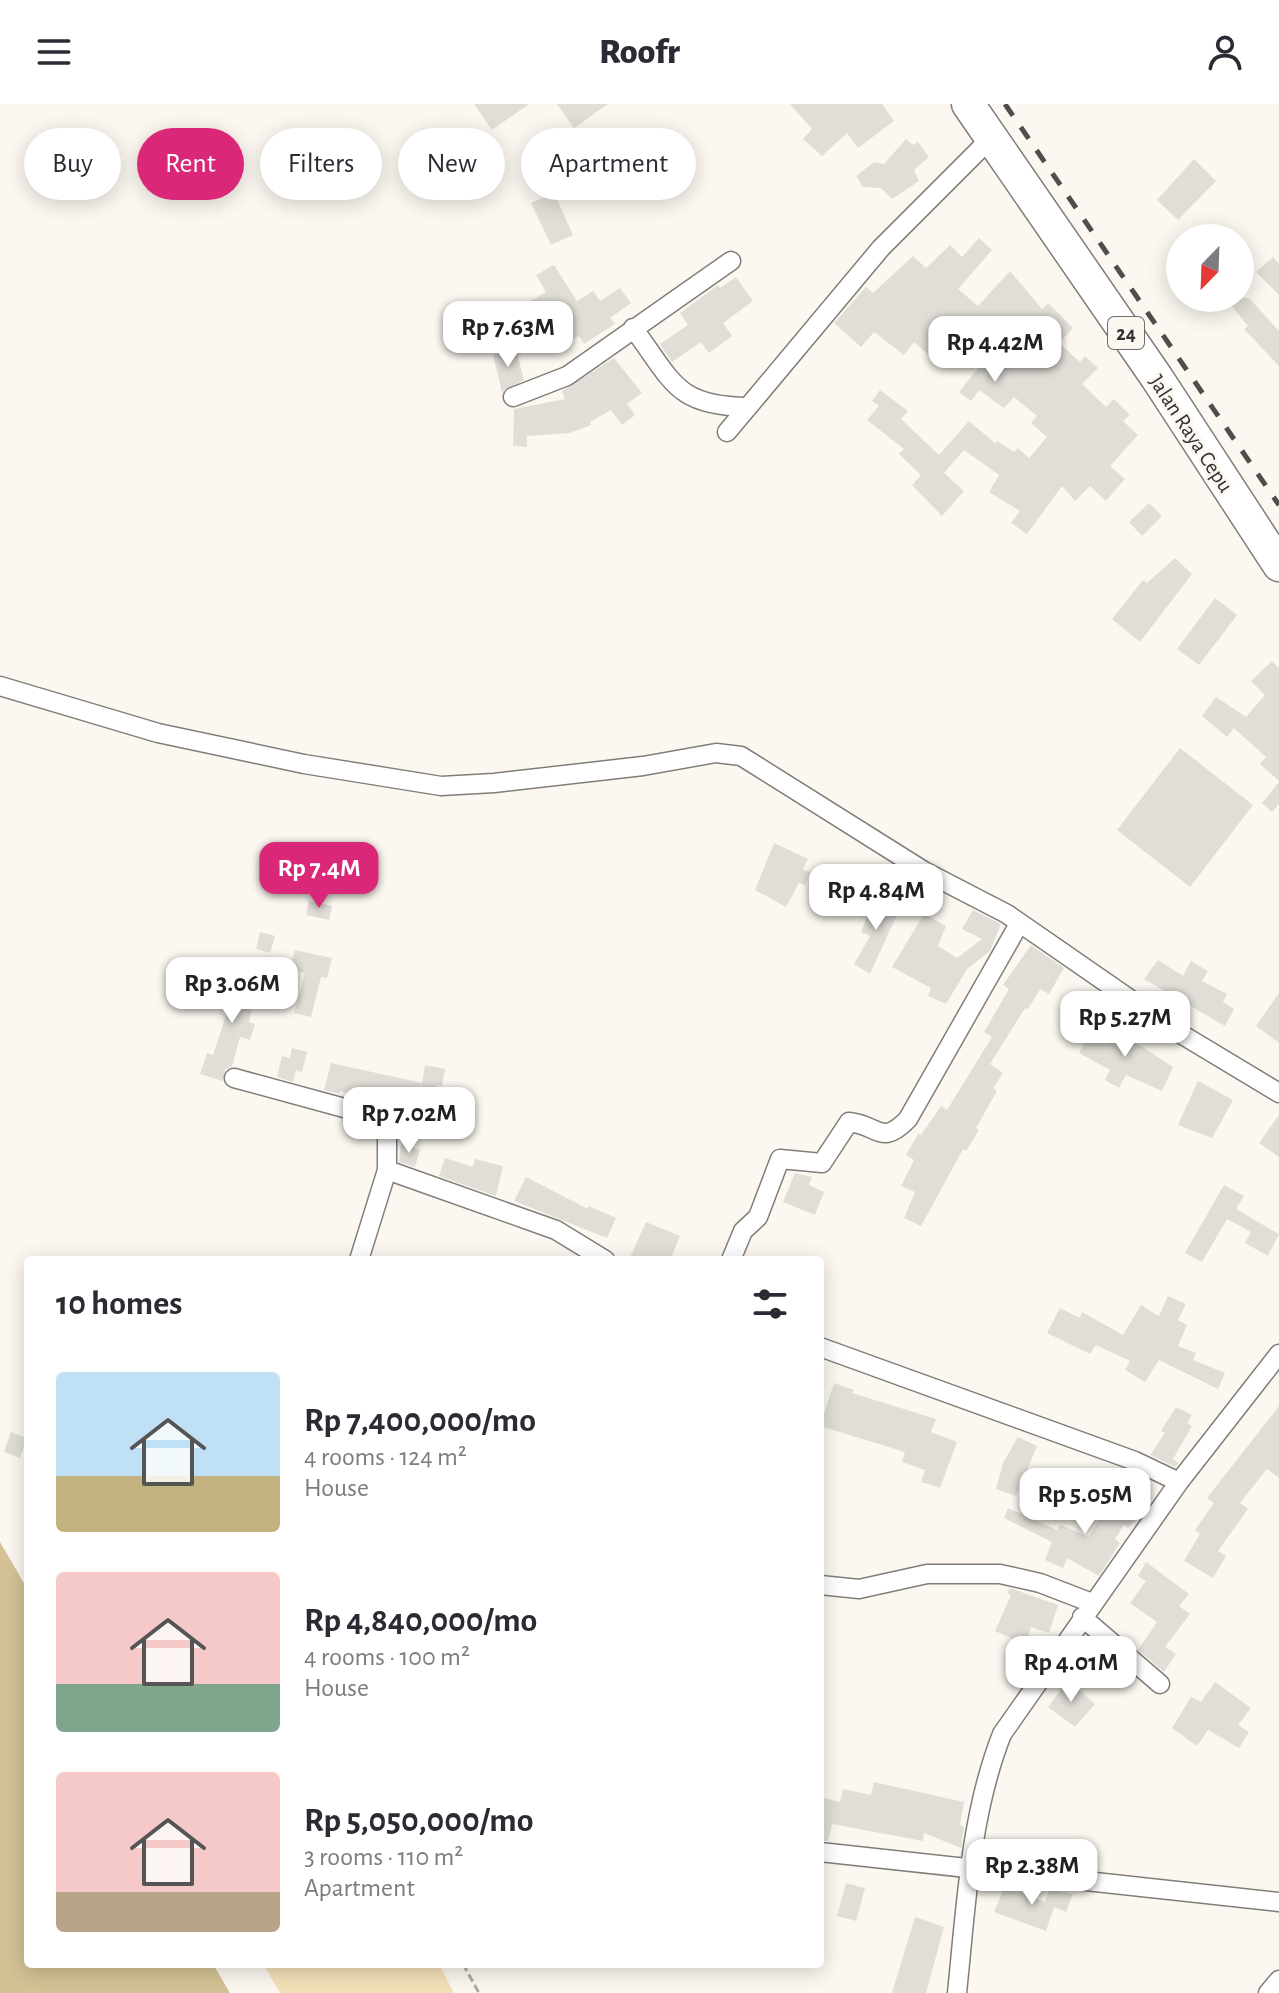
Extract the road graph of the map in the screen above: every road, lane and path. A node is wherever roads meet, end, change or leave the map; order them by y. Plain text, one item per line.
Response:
1 (968, 104) edge
2 (991, 138) junction
3 (731, 261) dead end
4 (633, 328) junction
5 (513, 397) dead end
6 (748, 407) junction
7 (727, 432) dead end
8 (1279, 565) edge
9 (0, 686) edge
10 (1019, 924) junction
11 (234, 1078) dead end
12 (1279, 1093) edge
13 (387, 1170) junction
14 (360, 1256) edge
15 (598, 1256) edge
16 (733, 1256) edge
17 (824, 1348) edge
18 (1279, 1354) edge
19 (1179, 1482) junction
20 (824, 1585) edge
21 (1087, 1610) junction
22 (1160, 1684) dead end
23 (824, 1852) edge
24 (970, 1868) junction
25 (1279, 1902) edge
26 (465, 1968) edge
27 (1279, 1980) edge
28 (479, 1993) edge
29 (957, 1993) edge
30 (1268, 1993) edge

1 - 2 highway, Jalan Raya Cepu / 24
2 - 6 street
2 - 8 highway, Jalan Raya Cepu / 24
3 - 4 street
4 - 5 street
4 - 6 street
6 - 7 street
9 - 10 street
10 - 12 street
10 - 16 street
11 - 13 street
13 - 14 street
13 - 15 street
17 - 19 street
18 - 19 street
19 - 21 street
20 - 21 street
21 - 22 street
21 - 24 street
23 - 24 street
24 - 25 street
24 - 29 street
26 - 28 path
27 - 30 street

